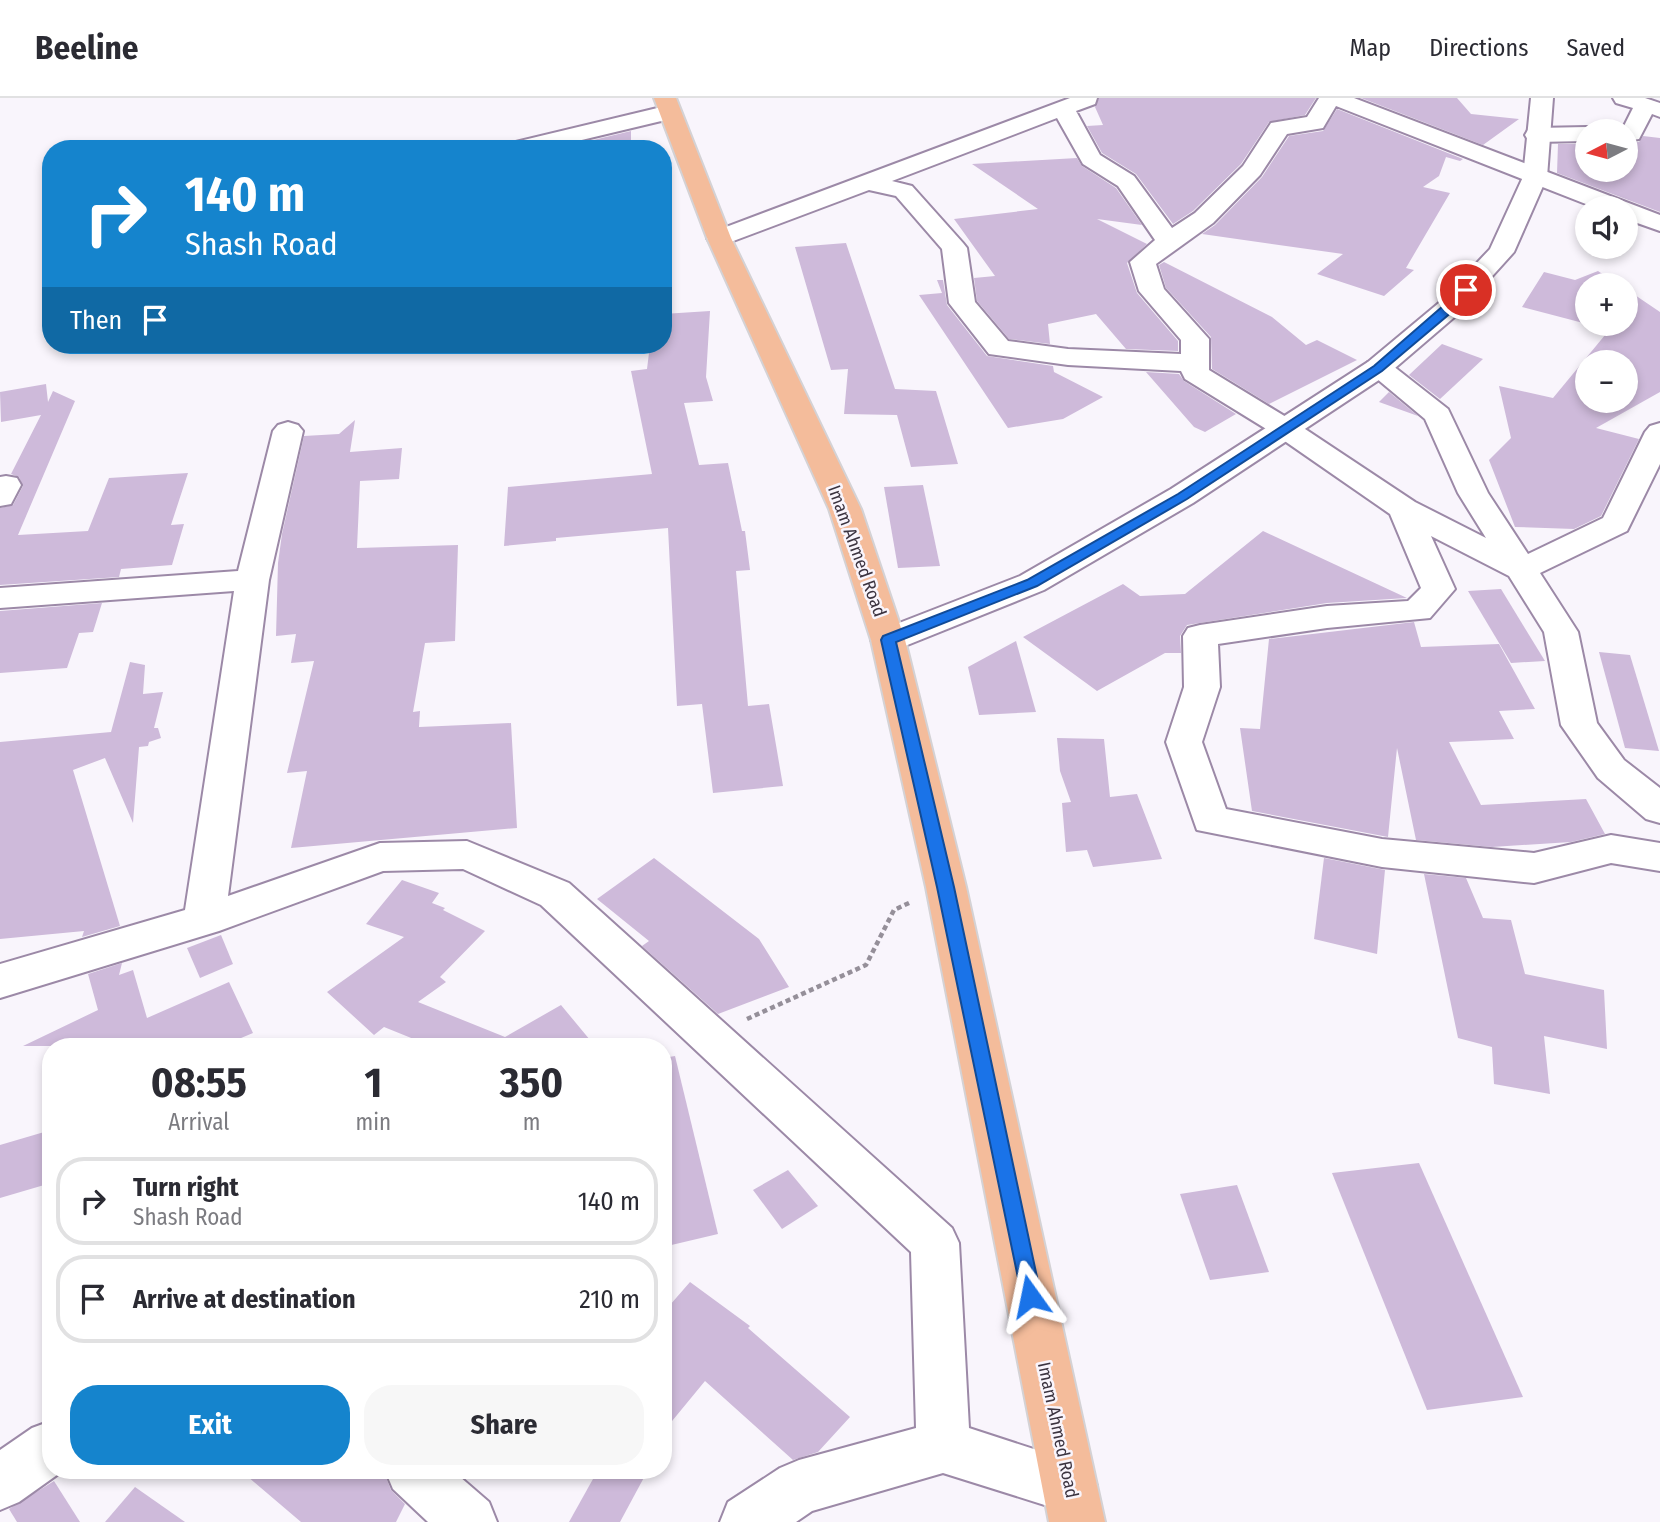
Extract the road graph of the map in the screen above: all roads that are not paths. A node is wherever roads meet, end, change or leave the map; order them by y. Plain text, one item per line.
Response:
1 (1330, 98) edge
2 (1335, 98) edge
3 (1542, 98) edge
4 (1625, 98) edge
5 (1075, 103) edge
6 (667, 105) edge
7 (1653, 108) edge
8 (1638, 133) edge
9 (1575, 134) edge
10 (1536, 135) junction
11 (545, 140) edge
12 (1535, 177) junction
13 (866, 182) junction
14 (1585, 196) edge
15 (1638, 216) edge
16 (1660, 224) edge
17 (719, 238) junction
18 (1169, 241) junction
19 (1195, 363) junction
20 (1378, 368) junction
21 (1286, 429) junction
22 (288, 431) dead end
23 (1660, 432) edge
24 (1404, 509) junction
25 (1521, 569) junction
26 (252, 580) junction
27 (0, 598) edge
28 (888, 640) junction
29 (1660, 809) edge
30 (1660, 857) edge
31 (204, 920) junction
32 (0, 981) edge
33 (943, 1447) junction
34 (42, 1453) edge
35 (422, 1479) edge
36 (0, 1483) edge
37 (1073, 1504) edge
38 (469, 1522) edge
39 (748, 1522) edge

1 - 18 street
2 - 12 street
3 - 10 street
4 - 7 street
5 - 13 street
5 - 18 street
6 - 11 street
6 - 17 highway, Imam Ahmed Road
7 - 8 street
9 - 10 street
10 - 12 street
12 - 14 street
12 - 20 street
13 - 17 street
13 - 19 street
15 - 16 street
17 - 28 highway, Imam Ahmed Road
18 - 19 street
19 - 21 street
20 - 21 street
20 - 25 street
21 - 24 street
21 - 28 street
22 - 26 street
23 - 25 street
24 - 25 street
24 - 30 street
25 - 29 street
26 - 27 street
26 - 31 street
28 - 37 highway, Imam Ahmed Road
31 - 32 street
31 - 33 street
33 - 37 street
33 - 39 street
34 - 36 street
35 - 38 street

